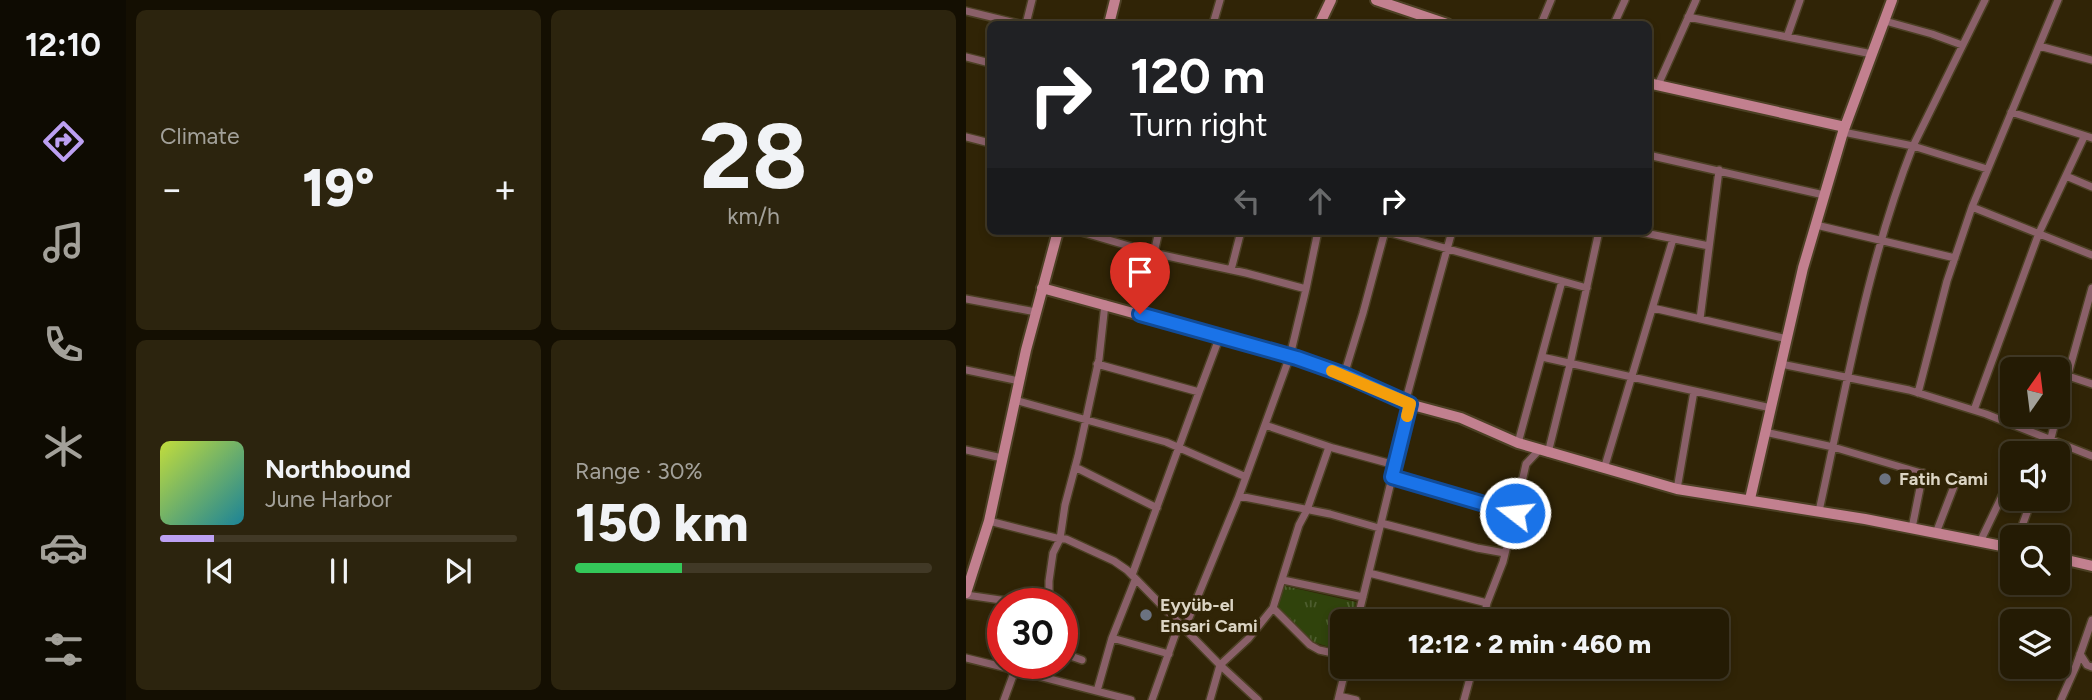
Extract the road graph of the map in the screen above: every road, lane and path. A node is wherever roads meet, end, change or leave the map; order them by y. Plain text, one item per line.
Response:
1 (1032, 0) edge
2 (1115, 0) edge
3 (1220, 0) edge
4 (1323, 0) edge
5 (1331, 0) edge
6 (1376, 0) edge
7 (1551, 0) edge
8 (1625, 0) edge
9 (1696, 0) edge
10 (1800, 0) edge
11 (1892, 0) edge
12 (1985, 0) edge
13 (2057, 0) edge
14 (1395, 3) edge
15 (966, 11) edge
16 (1688, 17) junction
17 (1008, 21) edge
18 (1027, 21) edge
19 (1110, 21) edge
20 (1214, 21) edge
21 (1320, 21) edge
22 (1321, 21) edge
23 (1437, 21) edge
24 (1542, 21) edge
25 (1615, 21) edge
26 (1885, 21) junction
27 (1787, 37) junction
28 (1962, 45) junction
29 (2039, 46) junction
30 (1872, 54) junction
31 (966, 57) edge
32 (2092, 60) edge
33 (987, 61) edge
34 (1653, 84) edge
35 (2011, 112) junction
36 (1844, 130) junction
37 (966, 137) edge
38 (2088, 138) edge
39 (987, 142) edge
40 (1913, 146) junction
41 (1652, 156) edge
42 (1987, 169) junction
43 (1718, 170) junction
44 (2066, 176) junction
45 (2092, 187) edge
46 (1824, 195) junction
47 (1972, 207) junction
48 (1816, 225) junction
49 (2039, 233) junction
50 (1057, 235) edge
51 (1092, 235) edge
52 (1158, 235) edge
53 (1240, 235) edge
54 (1317, 235) edge
55 (1383, 235) edge
56 (1397, 235) edge
57 (1451, 235) edge
58 (1598, 235) edge
59 (1652, 235) edge
60 (1673, 239) junction
61 (1882, 242) junction
62 (1709, 246) junction
63 (1447, 250) junction
64 (1153, 254) junction
65 (2092, 255) edge
66 (1955, 258) junction
67 (1231, 270) junction
68 (1562, 281) junction
69 (1042, 288) junction
70 (1587, 288) junction
71 (2092, 288) edge
72 (1306, 289) junction
73 (966, 299) edge
74 (1105, 304) junction
75 (1653, 308) junction
76 (1036, 313) junction
77 (1140, 314) junction
78 (1700, 319) junction
79 (1220, 336) junction
80 (1787, 339) junction
81 (1290, 356) junction
82 (1542, 357) junction
83 (1097, 364) junction
84 (1570, 364) junction
85 (1781, 364) junction
86 (2070, 369) edge
87 (966, 370) edge
88 (1345, 375) junction
89 (1848, 376) junction
90 (2070, 377) edge
91 (1633, 378) junction
92 (1019, 381) junction
93 (2092, 384) edge
94 (1694, 391) junction
95 (1199, 392) junction
96 (1918, 393) junction
97 (1015, 400) junction
98 (1408, 403) junction
99 (1771, 408) junction
100 (1974, 410) junction
101 (1085, 419) junction
102 (1265, 425) junction
103 (2052, 427) edge
104 (1765, 432) junction
105 (2052, 440) junction
106 (1518, 443) junction
107 (1329, 447) junction
108 (1833, 447) junction
109 (1180, 448) junction
110 (966, 450) edge
111 (1543, 452) junction
112 (2092, 456) edge
113 (1002, 458) junction
114 (1395, 465) junction
115 (1075, 467) junction
116 (1604, 469) junction
117 (1923, 474) junction
118 (1958, 476) dead end
119 (1246, 477) junction
120 (1392, 477) junction
121 (1938, 478) dead end
122 (1677, 489) junction
123 (1239, 496) junction
124 (1750, 499) junction
125 (2000, 500) edge
126 (1157, 508) junction
127 (1307, 510) junction
128 (1819, 511) junction
129 (1515, 513) junction
130 (989, 521) junction
131 (1380, 526) junction
132 (1912, 528) junction
133 (1936, 533) junction
134 (1060, 539) junction
135 (1980, 542) junction
136 (2000, 546) edge
137 (1505, 553) junction
138 (977, 560) junction
139 (2070, 561) edge
140 (966, 566) edge
141 (2092, 566) edge
142 (1368, 573) junction
143 (1133, 577) junction
144 (1283, 580) junction
145 (1049, 588) edge
146 (966, 594) edge
147 (987, 597) edge
148 (1363, 597) junction
149 (1487, 603) junction
150 (1273, 608) junction
151 (1360, 609) edge
152 (1486, 609) edge
153 (2092, 620) edge
154 (1181, 627) junction
155 (1112, 638) junction
156 (1330, 652) edge
157 (2080, 653) junction
158 (1169, 654) junction
159 (966, 658) edge
160 (1078, 659) edge
161 (1082, 660) dead end
162 (987, 663) edge
163 (1220, 665) junction
164 (2092, 667) edge
165 (1012, 679) edge
166 (1050, 679) edge
167 (1343, 679) edge
168 (1470, 679) edge
169 (1097, 691) junction
170 (1339, 698) edge
171 (1004, 700) edge
172 (1131, 700) edge
173 (1152, 700) edge
174 (1210, 700) edge
175 (1258, 700) edge
176 (1356, 700) edge
177 (1464, 700) edge
178 (2061, 700) edge

1 - 18 street
2 - 19 street
3 - 20 street
4 - 21 street
5 - 22 street
6 - 14 street
7 - 24 street
8 - 25 street
9 - 16 street
10 - 27 street
11 - 26 street
12 - 28 street
13 - 29 street
14 - 23 street
15 - 17 street
16 - 27 street
16 - 34 street
26 - 28 street
26 - 30 street
27 - 30 street
28 - 40 street
29 - 32 street
29 - 35 street
30 - 36 street
31 - 33 street
34 - 36 street
35 - 38 street
35 - 42 street
36 - 40 street
36 - 46 street
37 - 39 street
38 - 44 street
40 - 42 street
40 - 61 street
41 - 43 street
42 - 47 street
43 - 46 street
43 - 62 street
44 - 45 street
44 - 49 street
46 - 48 street
47 - 49 street
47 - 66 street
48 - 61 street
48 - 80 street
49 - 65 street
49 - 100 street
50 - 69 street
51 - 64 street
52 - 64 street
53 - 67 street
54 - 72 street
55 - 88 street
56 - 63 street
57 - 63 street
58 - 70 street
59 - 60 street
60 - 62 street
60 - 75 street
61 - 66 street
61 - 89 street
62 - 78 street
63 - 68 street
63 - 98 street
64 - 67 street
64 - 77 street
66 - 96 street
67 - 72 street
68 - 70 street
68 - 82 street
69 - 74 street
69 - 76 street
70 - 84 street
71 - 86 street
72 - 81 street
73 - 76 street
74 - 77 street
74 - 83 street
75 - 78 street
75 - 91 street
76 - 92 street
77 - 79 street
78 - 80 street
79 - 81 street
79 - 95 street
80 - 85 street
81 - 88 street
81 - 102 street
82 - 84 street
82 - 106 street
83 - 95 street
83 - 101 street
84 - 91 street
84 - 111 street
85 - 89 street
85 - 99 street
87 - 92 street
88 - 98 street
89 - 96 street
89 - 108 street
90 - 93 street
91 - 94 street
91 - 116 street
92 - 97 street
94 - 99 street
94 - 122 street
95 - 109 street
96 - 100 street
97 - 101 street
97 - 113 street
98 - 106 street
98 - 114 street
99 - 104 street
100 - 105 street
101 - 109 street
101 - 115 street
102 - 107 street
102 - 119 street
103 - 105 street
104 - 108 street
104 - 124 street
105 - 112 street
106 - 111 street
107 - 114 street
107 - 127 street
108 - 117 street
108 - 128 street
109 - 119 street
109 - 126 street
110 - 113 street
111 - 116 street
111 - 129 street
113 - 130 street
114 - 120 street
115 - 126 street
115 - 134 street
116 - 122 street
117 - 121 street
117 - 132 street
118 - 133 street
119 - 123 street
120 - 129 street
120 - 131 street
122 - 124 street
123 - 127 street
123 - 154 street
124 - 128 street
125 - 135 street
126 - 143 street
127 - 131 street
127 - 144 street
128 - 132 street
129 - 137 street
130 - 134 street
130 - 138 street
131 - 137 street
131 - 142 street
132 - 133 street
133 - 135 street
134 - 143 street
134 - 145 street
135 - 136 street
137 - 149 street
138 - 140 street
138 - 146 street
139 - 141 street
142 - 148 street
142 - 149 street
143 - 154 street
143 - 155 street
144 - 148 street
144 - 150 street
146 - 147 street
148 - 151 street
149 - 152 street
150 - 156 street
150 - 163 street
153 - 157 street
154 - 158 street
154 - 163 street
155 - 158 street
155 - 169 street
157 - 164 street
157 - 178 street
158 - 173 street
159 - 162 street
160 - 161 street
163 - 174 street
163 - 175 street
165 - 171 street
166 - 169 street
167 - 170 street
168 - 177 street
169 - 172 street
170 - 176 street

